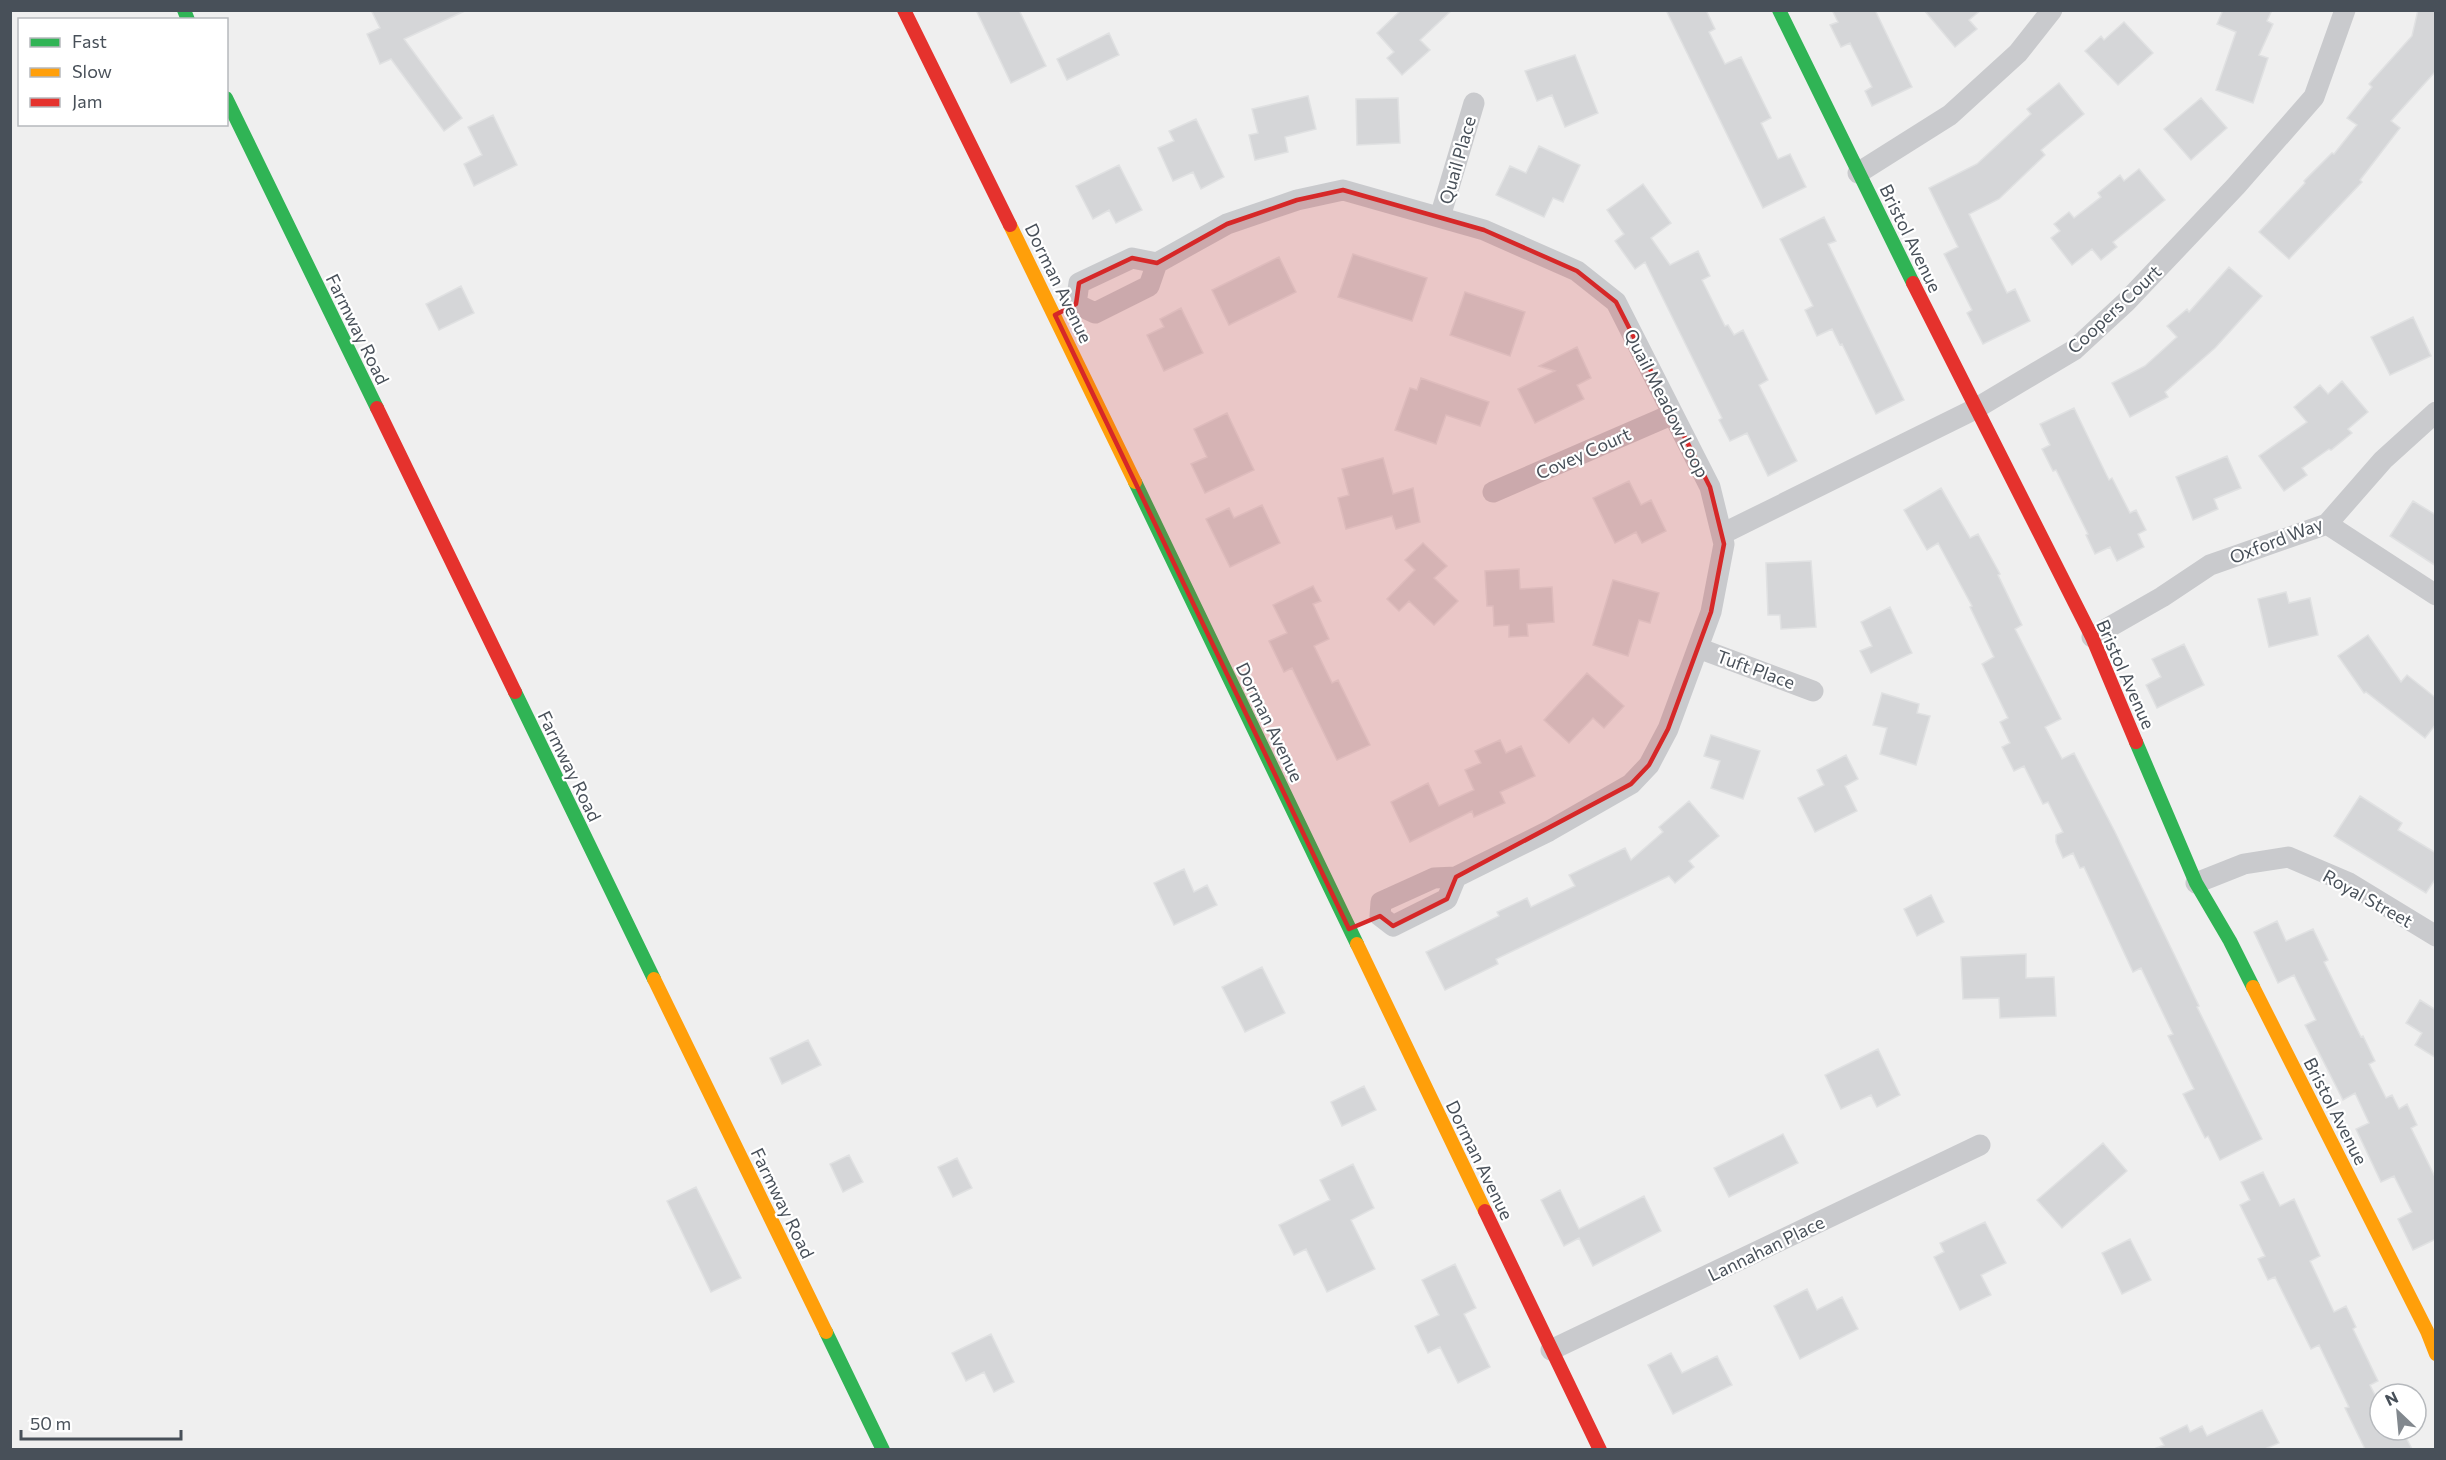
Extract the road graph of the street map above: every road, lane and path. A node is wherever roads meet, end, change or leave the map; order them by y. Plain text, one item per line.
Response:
1 (904, 10) edge
2 (1779, 10) edge
3 (2052, 10) edge
4 (2345, 10) edge
5 (228, 102) edge
6 (1474, 103) dead end
7 (1858, 172) junction
8 (1440, 217) junction
9 (1157, 263) junction
10 (1076, 304) junction
11 (1055, 315) junction
12 (1975, 409) junction
13 (2436, 412) edge
14 (1673, 414) junction
15 (1493, 492) dead end
16 (2327, 524) junction
17 (1722, 534) junction
18 (2436, 595) edge
19 (2092, 637) junction
20 (1698, 648) junction
21 (1813, 691) dead end
22 (2196, 883) junction
23 (1349, 929) junction
24 (2436, 936) edge
25 (1980, 1145) dead end
26 (2432, 1330) edge
27 (1551, 1350) junction
28 (2436, 1354) edge
29 (883, 1449) edge
30 (1600, 1449) edge

1 - 11 street, Dorman Avenue
2 - 7 street, Bristol Avenue
3 - 7 street
4 - 12 street, Coopers Court
5 - 29 street, Farmway Road
6 - 8 street, Quail Place
7 - 12 street, Bristol Avenue
8 - 9 street, Quail Meadow Loop
8 - 14 street, Quail Meadow Loop
9 - 10 street
9 - 10 street
10 - 11 street
11 - 23 street, Dorman Avenue
12 - 17 street, Coopers Court
12 - 19 street, Bristol Avenue
13 - 16 street, Oxford Way
14 - 15 street, Covey Court
14 - 17 street, Quail Meadow Loop
16 - 18 street
16 - 19 street, Oxford Way
17 - 20 street, Quail Meadow Loop
19 - 22 street, Bristol Avenue
20 - 21 street, Tuft Place
20 - 23 street, Quail Meadow Loop
22 - 24 street, Royal Street
22 - 26 street, Bristol Avenue
23 - 27 street, Dorman Avenue
25 - 27 street, Lannahan Place
26 - 28 street, Bristol Avenue
27 - 30 street, Dorman Avenue

